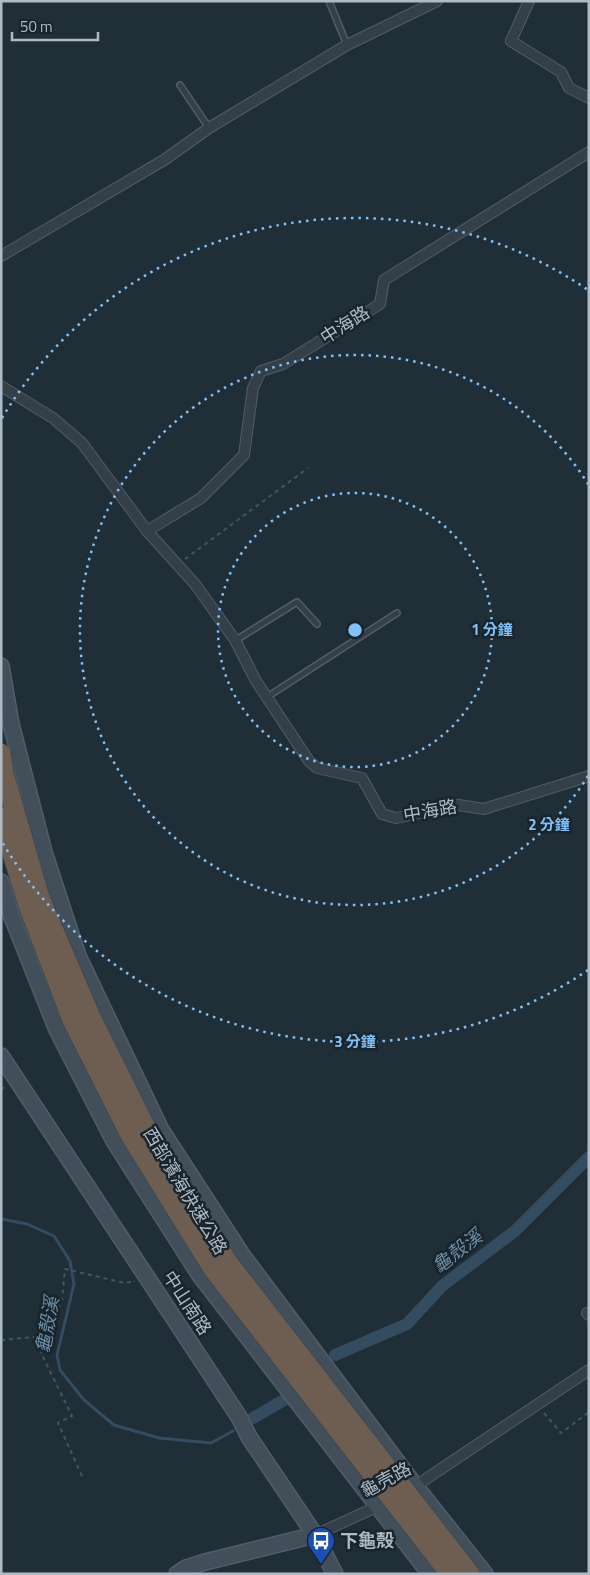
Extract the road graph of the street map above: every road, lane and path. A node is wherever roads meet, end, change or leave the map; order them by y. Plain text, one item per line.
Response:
1 (329, 1) edge
2 (437, 1) edge
3 (529, 1) edge
4 (347, 45) junction
5 (180, 85) dead end
6 (589, 98) edge
7 (209, 128) junction
8 (589, 152) edge
9 (1, 256) edge
10 (1, 386) edge
11 (308, 468) dead end
12 (147, 531) junction
13 (177, 565) junction
14 (397, 613) dead end
15 (317, 624) dead end
16 (235, 640) junction
17 (1, 666) edge
18 (266, 697) junction
19 (1, 753) edge
20 (589, 776) edge
21 (1, 817) edge
22 (1, 882) edge
23 (1, 1056) edge
24 (149, 1278) junction
25 (45, 1336) junction
26 (1, 1340) edge
27 (589, 1370) edge
28 (537, 1405) junction
29 (589, 1412) edge
30 (82, 1476) dead end
31 (416, 1487) junction
32 (379, 1507) junction
33 (315, 1535) junction
34 (177, 1574) edge
35 (335, 1574) edge
36 (430, 1574) edge
37 (450, 1574) edge
38 (470, 1574) edge
39 (486, 1574) edge

1 - 4 lane
2 - 4 street
3 - 6 street
4 - 7 street
5 - 7 lane
7 - 9 street
8 - 12 street, 中海路
10 - 12 street, 中海路
11 - 13 path
12 - 13 street, 中海路
13 - 16 street, 中海路
14 - 18 lane
15 - 16 lane
16 - 18 street, 中海路
17 - 31 street
18 - 20 street, 中海路
19 - 38 highway, 西部濱海快速公路, bridge
21 - 37 highway, 西部濱海快速公路, bridge
22 - 32 street
23 - 24 street, 中山南路
24 - 25 path
24 - 33 street, 中山南路
25 - 26 path
25 - 30 path
27 - 28 street, 龜壳路
28 - 29 path
28 - 31 street, 龜壳路
31 - 32 street, 龜壳路
31 - 39 street
32 - 33 street, 龜壳路
32 - 36 street
33 - 34 street, 龜壳路
33 - 35 street, 中山南路

